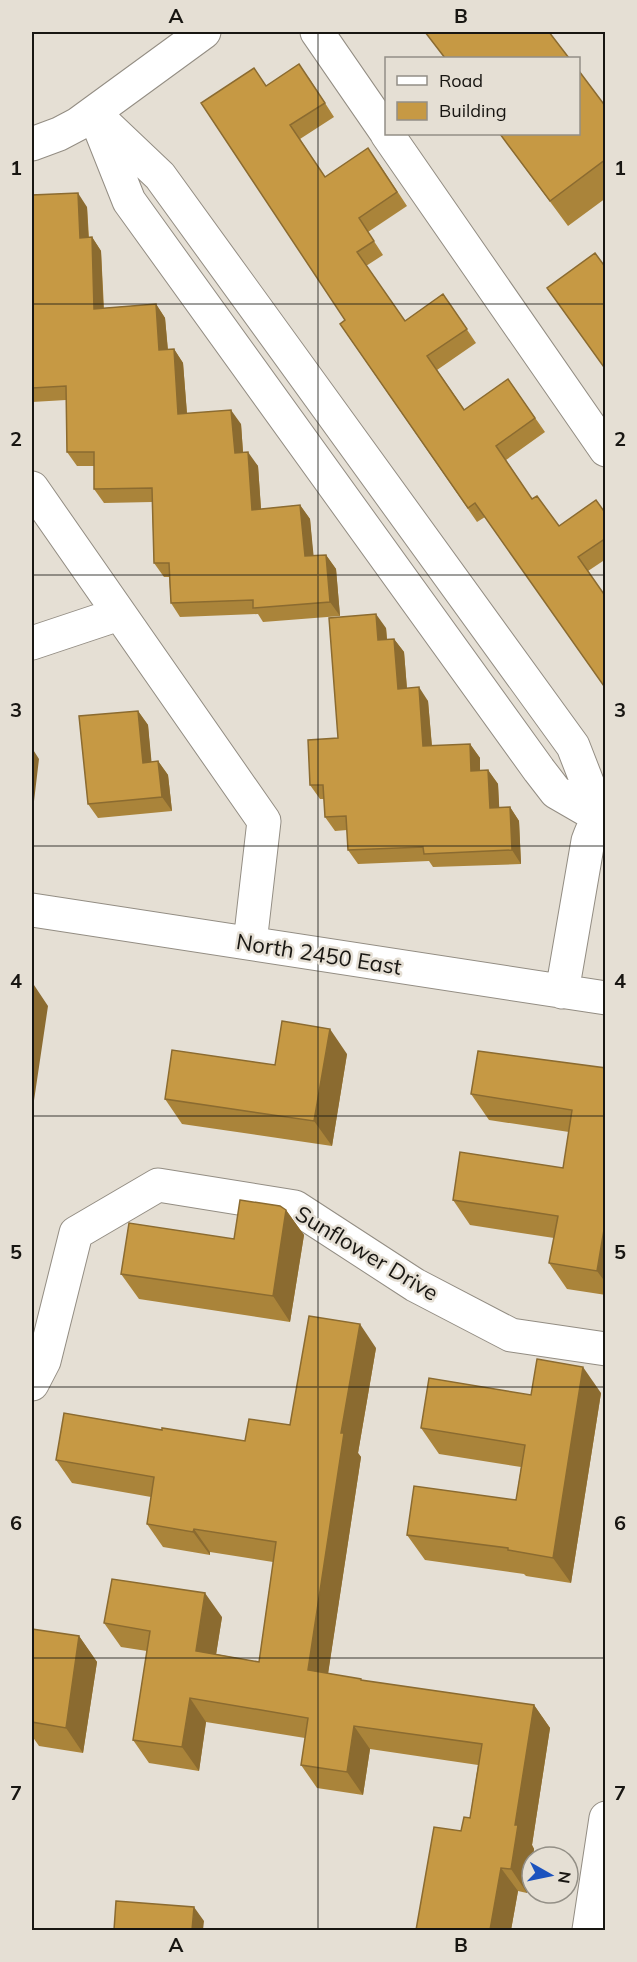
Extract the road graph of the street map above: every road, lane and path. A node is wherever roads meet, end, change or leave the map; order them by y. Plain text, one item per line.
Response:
1 (204, 32) edge
2 (317, 32) edge
3 (94, 113) junction
4 (385, 130) edge
5 (388, 135) edge
6 (32, 144) edge
7 (606, 450) edge
8 (32, 488) edge
9 (119, 614) junction
10 (32, 643) edge
11 (603, 817) edge
12 (32, 910) edge
13 (250, 943) junction
14 (562, 992) junction
15 (606, 998) edge
16 (606, 1349) edge
17 (32, 1384) edge
18 (606, 1818) edge
19 (589, 1930) edge

1 - 3 street
2 - 4 street
3 - 6 street
3 - 11 street
5 - 7 street
8 - 9 street
9 - 10 street
9 - 13 street
11 - 14 street
12 - 13 street, North 2450 East
13 - 14 street, North 2450 East
14 - 15 street, North 2450 East
16 - 17 street, Sunflower Drive
18 - 19 street

